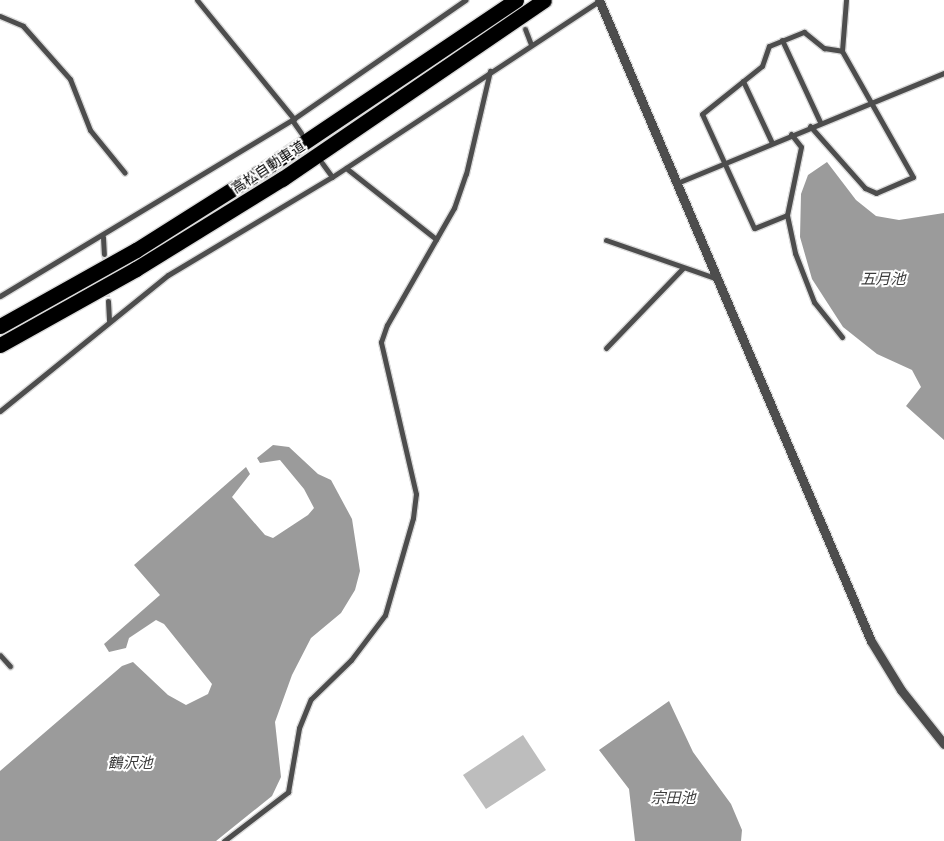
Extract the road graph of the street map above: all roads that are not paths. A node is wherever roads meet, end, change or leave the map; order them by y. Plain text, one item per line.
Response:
1 (197, 0) edge
2 (465, 0) edge
3 (516, 0) edge
4 (544, 0) edge
5 (599, 0) edge
6 (846, 0) edge
7 (0, 16) edge
8 (525, 29) dead end
9 (782, 40) junction
10 (531, 44) junction
11 (842, 51) junction
12 (490, 71) junction
13 (944, 73) edge
14 (743, 81) junction
15 (870, 101) junction
16 (293, 120) junction
17 (820, 122) junction
18 (810, 126) junction
19 (301, 133) dead end
20 (791, 134) junction
21 (772, 143) junction
22 (322, 163) dead end
23 (724, 164) junction
24 (346, 168) junction
25 (125, 173) dead end
26 (332, 178) junction
27 (676, 184) junction
28 (787, 216) junction
29 (103, 237) junction
30 (436, 239) junction
31 (606, 240) dead end
32 (104, 254) tunnel mouth
33 (683, 268) junction
34 (715, 278) junction
35 (0, 296) edge
36 (108, 301) tunnel mouth
37 (109, 321) junction
38 (0, 326) edge
39 (842, 337) dead end
40 (0, 345) edge
41 (606, 348) dead end
42 (0, 411) edge
43 (0, 655) edge
44 (10, 666) dead end
45 (944, 744) edge
46 (224, 841) edge

1 - 16 street
2 - 16 street
3 - 38 highway, 高松自動車道
4 - 40 highway, 高松自動車道
5 - 10 street
5 - 27 street
6 - 11 street
7 - 25 street
8 - 10 street
9 - 11 street
9 - 14 street
9 - 17 street
10 - 12 street
11 - 15 street
12 - 24 street
12 - 30 street
13 - 15 street
14 - 21 street
14 - 23 street
15 - 17 street
15 - 18 street
16 - 19 street
16 - 29 street
17 - 18 street
18 - 20 street
20 - 21 street
20 - 28 street
21 - 23 street
22 - 26 street
23 - 27 street
23 - 28 street
24 - 26 street
24 - 30 street
26 - 37 street
27 - 34 street
28 - 39 street
29 - 32 street
29 - 35 street
30 - 46 street
31 - 33 street
33 - 34 street
33 - 41 street
34 - 45 street
36 - 37 street
37 - 42 street
43 - 44 street

